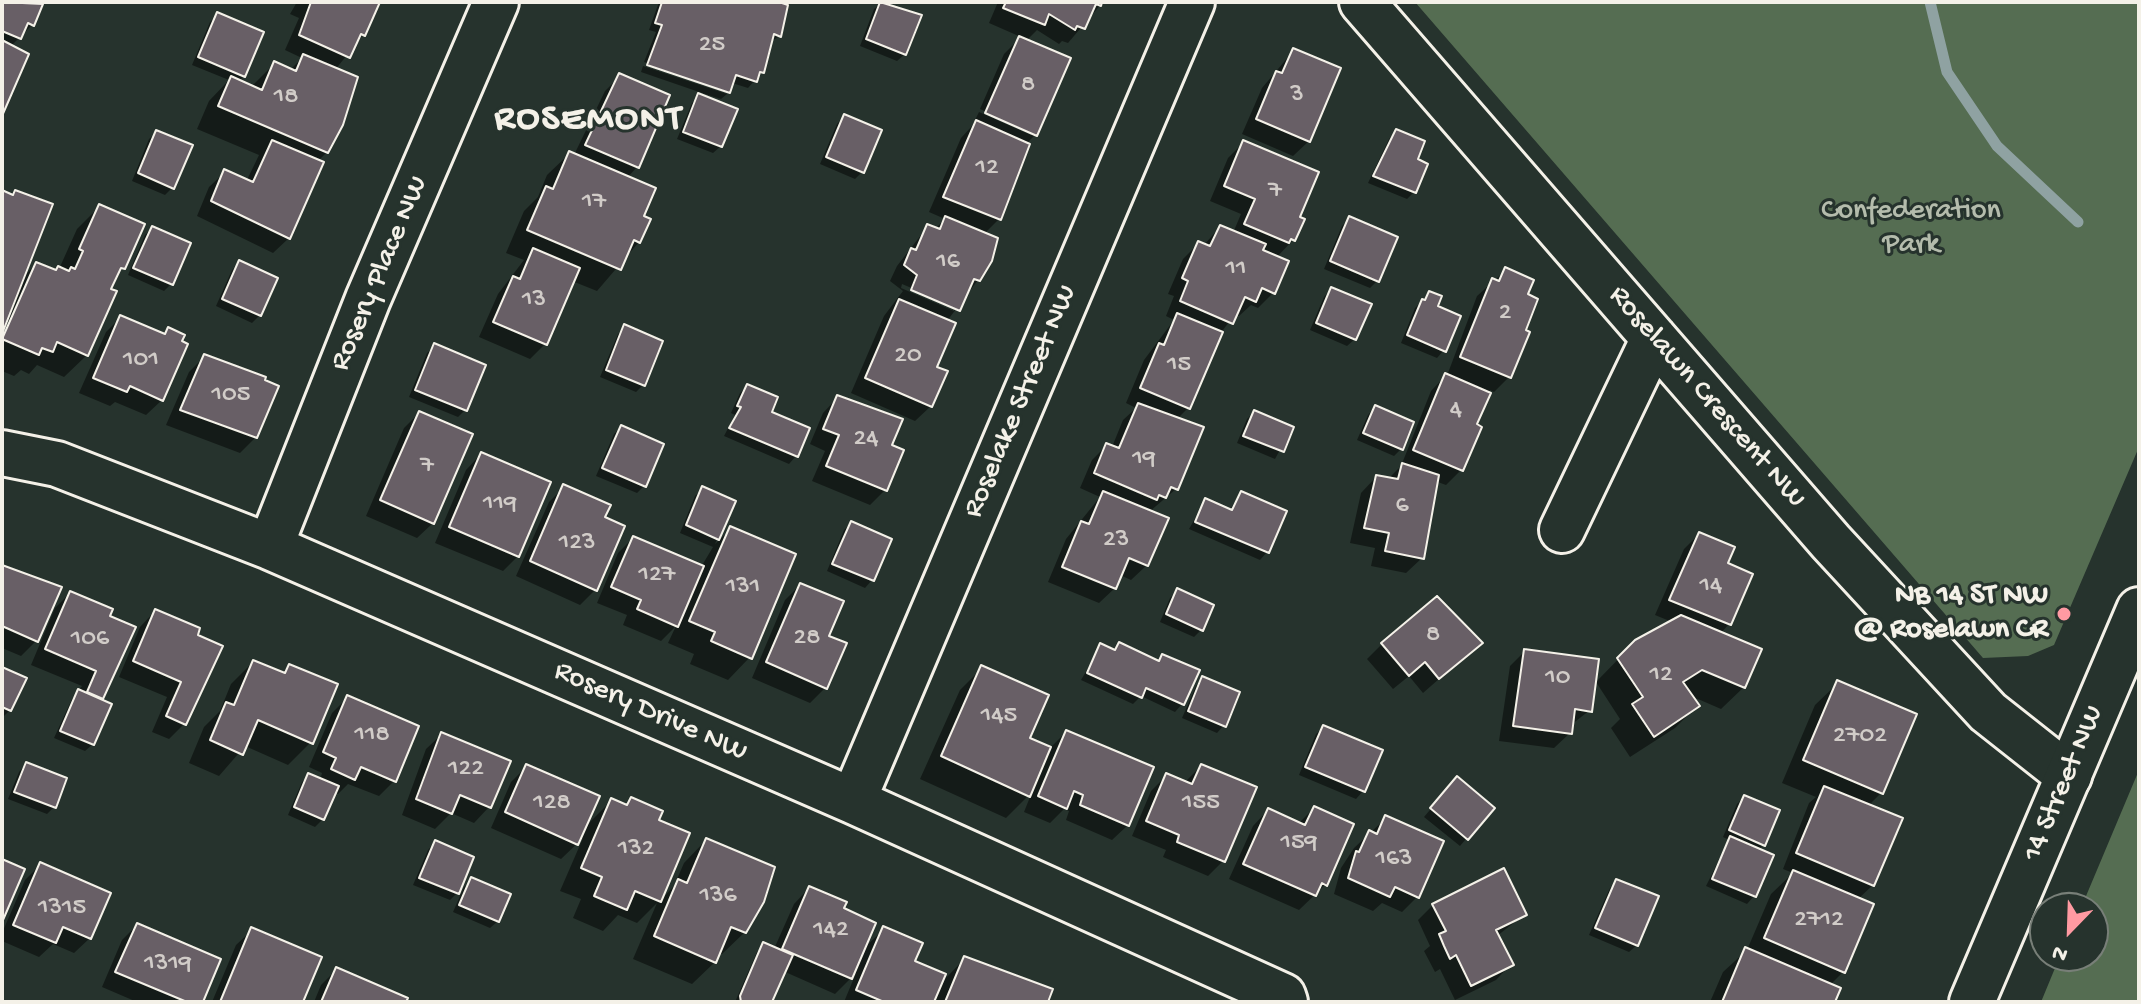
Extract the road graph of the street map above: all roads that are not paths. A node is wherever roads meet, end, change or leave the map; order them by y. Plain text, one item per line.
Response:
1 (496, 2) edge
2 (1192, 2) edge
3 (1362, 2) edge
4 (1654, 338) junction
5 (2, 453) edge
6 (1562, 530) dead end
7 (270, 547) junction
8 (2139, 610) edge
9 (2069, 776) junction
10 (853, 801) junction
11 (1285, 1002) edge
12 (1972, 1002) edge

1 - 7 street, Rosery Place NW
2 - 10 street, Roselake Street NW
3 - 4 street, Roselawn Crescent NW
4 - 6 street
4 - 9 street, Roselawn Crescent NW
5 - 7 street, Rosery Drive NW
7 - 10 street, Rosery Drive NW
8 - 9 street, 14 Street NW
9 - 12 street, 14 Street NW
10 - 11 street, Rosery Drive NW

